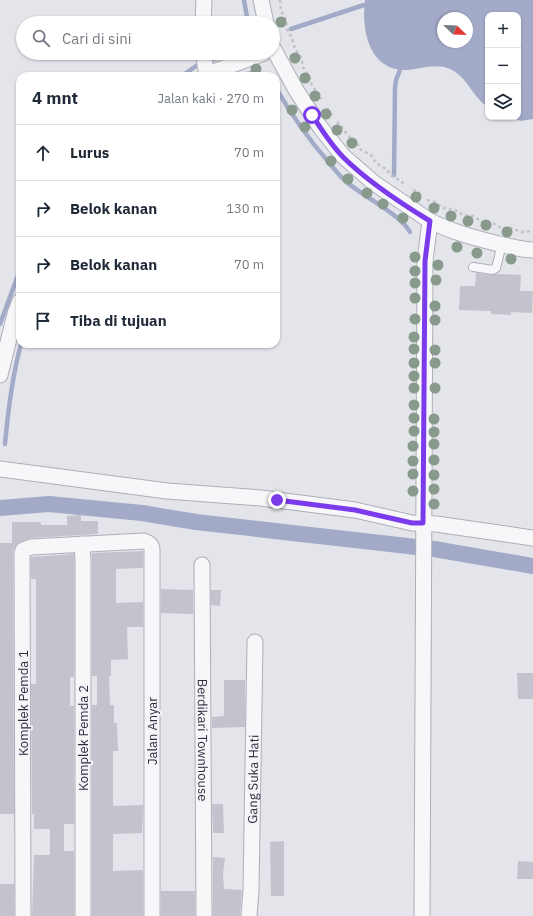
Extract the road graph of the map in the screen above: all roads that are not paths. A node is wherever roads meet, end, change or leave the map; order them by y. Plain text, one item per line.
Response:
1 (204, 0) edge
2 (261, 0) edge
3 (203, 16) edge
4 (264, 16) edge
5 (204, 60) edge
6 (245, 60) edge
7 (279, 60) edge
8 (206, 72) edge
9 (214, 72) edge
10 (430, 221) junction
11 (502, 244) junction
12 (533, 250) edge
13 (473, 267) dead end
14 (16, 311) edge
15 (0, 375) edge
16 (0, 469) edge
17 (423, 526) junction
18 (533, 538) edge
19 (82, 544) junction
20 (202, 565) dead end
21 (255, 642) dead end
22 (24, 916) edge
23 (84, 916) edge
24 (152, 916) edge
25 (204, 916) edge
26 (249, 916) edge
27 (422, 916) edge

1 - 3 street
2 - 4 street
5 - 8 street
6 - 9 street
7 - 10 street
10 - 11 street
10 - 17 street
11 - 12 street
11 - 13 lane
14 - 15 street
16 - 17 street
17 - 18 street
17 - 27 street
19 - 22 street, Komplek Pemda 1
19 - 23 street, Komplek Pemda 2
19 - 24 street, Jalan Anyar
20 - 25 street, Berdikari Townhouse
21 - 26 street, Gang Suka Hati

